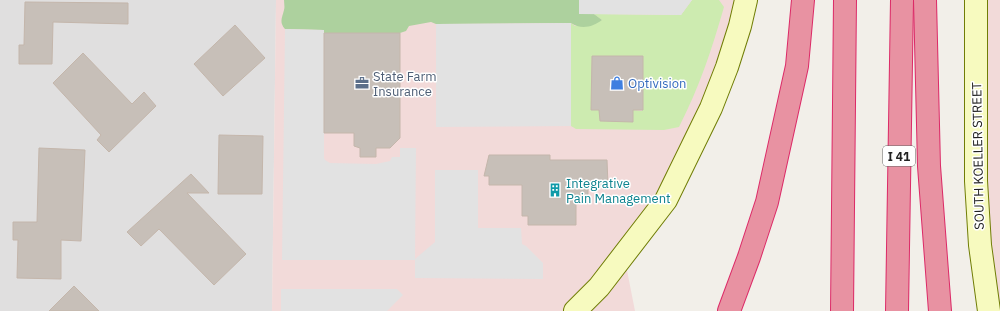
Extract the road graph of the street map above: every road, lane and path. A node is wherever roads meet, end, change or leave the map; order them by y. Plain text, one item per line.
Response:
1 (746, 0) edge
2 (803, 0) edge
3 (846, 0) edge
4 (902, 0) edge
5 (925, 0) edge
6 (976, 0) edge
7 (575, 311) edge
8 (729, 311) edge
9 (842, 311) edge
10 (897, 311) edge
11 (940, 311) edge
12 (989, 311) edge

1 - 7 street
2 - 8 highway
3 - 9 highway
4 - 10 highway, I 41
5 - 11 highway
6 - 12 street, SOUTH KOELLER STREET

